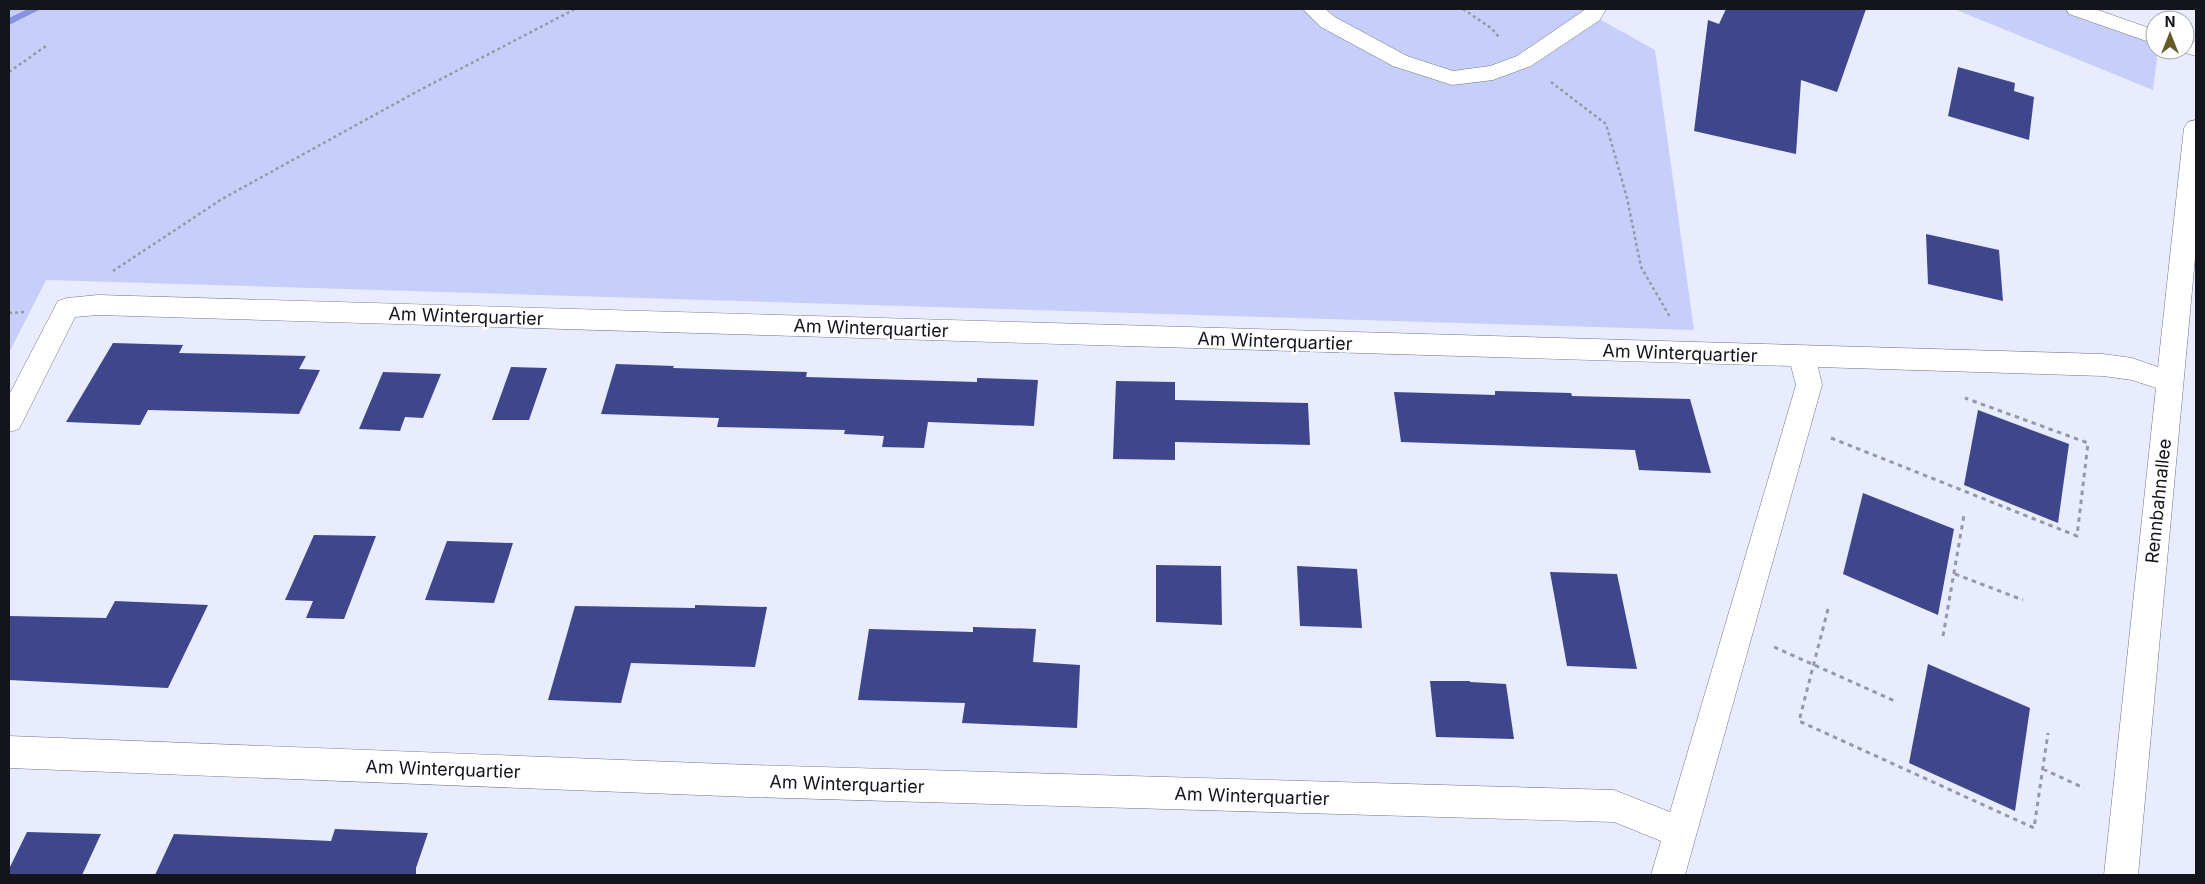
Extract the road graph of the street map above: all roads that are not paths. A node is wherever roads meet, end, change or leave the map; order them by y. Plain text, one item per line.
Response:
1 (1314, 9) edge
2 (1596, 9) edge
3 (2076, 9) edge
4 (2145, 33) edge
5 (2196, 128) edge
6 (1802, 357) junction
7 (2171, 382) junction
8 (9, 422) edge
9 (9, 752) edge
10 (1681, 833) junction
11 (1668, 875) edge
12 (2121, 875) edge

1 - 2 lane
3 - 4 lane
5 - 7 street, Rennbahnallee
6 - 7 street, Am Winterquartier
6 - 8 street, Am Winterquartier
6 - 10 street
7 - 12 street, Rennbahnallee
9 - 10 street, Am Winterquartier
10 - 11 street

